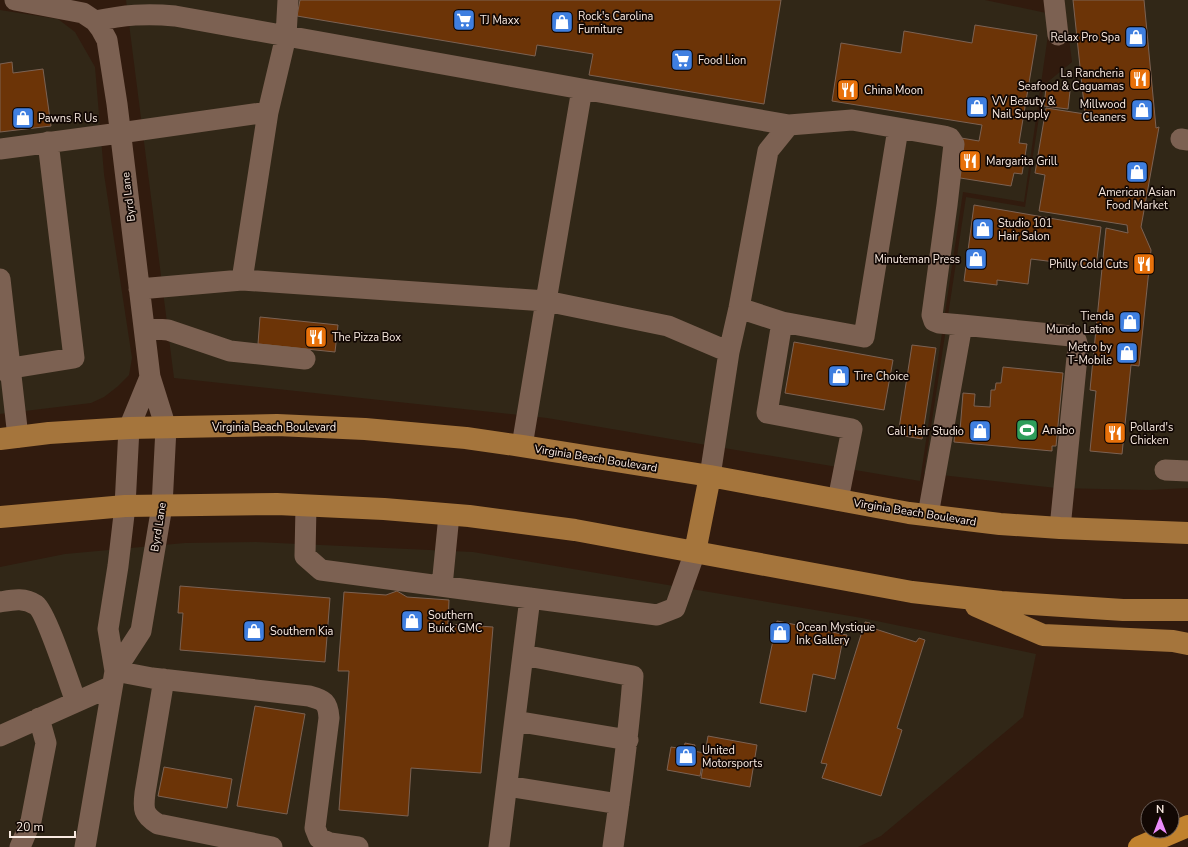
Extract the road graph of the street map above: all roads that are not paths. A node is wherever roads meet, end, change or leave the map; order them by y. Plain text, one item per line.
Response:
1 (16, 0) edge
2 (288, 0) edge
3 (1054, 0) edge
4 (95, 21) junction
5 (1058, 35) dead end
6 (286, 36) junction
7 (582, 89) junction
8 (268, 112) junction
9 (789, 125) junction
10 (898, 129) junction
11 (120, 133) junction
12 (48, 142) junction
13 (0, 148) edge
14 (0, 279) edge
15 (242, 280) junction
16 (139, 289) junction
17 (546, 301) junction
18 (739, 308) junction
19 (782, 322) junction
20 (962, 325) junction
21 (144, 328) junction
22 (729, 352) junction
23 (304, 359) dead end
24 (5, 369) edge
25 (150, 377) junction
26 (129, 428) junction
27 (166, 428) junction
28 (9, 438) edge
29 (522, 446) junction
30 (1165, 470) dead end
31 (1188, 471) edge
32 (710, 476) junction
33 (838, 500) junction
34 (125, 506) junction
35 (162, 506) junction
36 (306, 506) junction
37 (449, 515) junction
38 (928, 515) junction
39 (0, 517) edge
40 (1060, 528) junction
41 (1188, 533) edge
42 (695, 552) junction
43 (442, 586) junction
44 (952, 597) junction
45 (530, 598) junction
46 (0, 602) edge
47 (1188, 610) edge
48 (1188, 644) edge
49 (523, 655) junction
50 (113, 678) junction
51 (164, 679) junction
52 (76, 702) junction
53 (39, 718) junction
54 (515, 721) junction
55 (0, 736) edge
56 (628, 740) junction
57 (507, 786) junction
58 (619, 804) junction
59 (1188, 826) edge
60 (314, 843) edge
61 (1142, 846) edge
62 (20, 847) edge
63 (86, 847) edge
64 (272, 847) edge
65 (358, 847) edge
66 (499, 847) edge
67 (613, 847) edge

1 - 4 street
2 - 6 street
3 - 5 street
4 - 6 street
4 - 11 street, Byrd Lane
6 - 7 street
6 - 8 street
7 - 9 street
7 - 17 street
8 - 11 street
8 - 15 street
9 - 10 street
9 - 18 street
10 - 19 street
10 - 20 street
11 - 12 street
11 - 16 street, Byrd Lane
12 - 13 street
12 - 24 street
14 - 24 street
15 - 16 street
15 - 17 street
16 - 21 street, Byrd Lane
17 - 22 street
17 - 29 street
18 - 19 street
18 - 22 street
19 - 33 street
20 - 38 street
20 - 40 street
21 - 23 street
21 - 25 street, Byrd Lane
22 - 32 street
24 - 28 street
25 - 26 street, Byrd Lane
25 - 27 street, Byrd Lane
26 - 27 main road, Virginia Beach Boulevard
26 - 28 main road, Virginia Beach Boulevard
26 - 34 street, Byrd Lane
27 - 29 main road, Virginia Beach Boulevard
27 - 35 street, Byrd Lane
29 - 32 main road, Virginia Beach Boulevard
30 - 31 street
32 - 33 main road, Virginia Beach Boulevard
32 - 42 main road
33 - 38 main road, Virginia Beach Boulevard
34 - 35 main road
34 - 39 main road
34 - 50 street, Byrd Lane
35 - 36 main road
35 - 50 street, Byrd Lane
36 - 37 main road
36 - 43 street
37 - 42 main road
37 - 43 street
38 - 40 main road, Virginia Beach Boulevard
40 - 41 main road, Virginia Beach Boulevard
42 - 44 main road
42 - 45 street
43 - 45 street
44 - 47 main road
44 - 48 main road
45 - 49 street
46 - 52 street
49 - 54 street
49 - 56 street
50 - 51 street
50 - 52 street
50 - 63 street, Byrd Lane
51 - 60 street
51 - 64 street
52 - 53 street
53 - 55 street
53 - 62 street
54 - 56 street
54 - 57 street
56 - 58 street
57 - 58 street
57 - 66 street
58 - 67 street
59 - 61 highway
60 - 65 street

